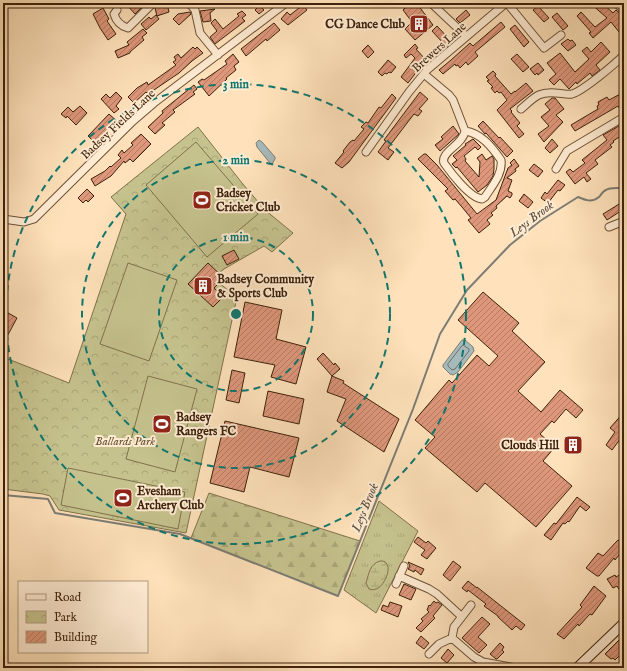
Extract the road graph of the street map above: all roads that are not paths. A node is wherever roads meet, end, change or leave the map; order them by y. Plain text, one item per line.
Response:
1 (153, 3) edge
2 (189, 3) edge
3 (286, 3) edge
4 (431, 3) edge
5 (507, 3) edge
6 (616, 3) edge
7 (118, 10) dead end
8 (624, 10) edge
9 (561, 35) dead end
10 (466, 36) junction
11 (218, 55) junction
12 (624, 55) edge
13 (424, 74) junction
14 (521, 109) dead end
15 (624, 117) edge
16 (465, 131) junction
17 (366, 152) dead end
18 (556, 169) dead end
19 (3, 219) edge
20 (624, 221) edge
21 (609, 227) dead end
22 (404, 566) dead end
23 (399, 576) junction
24 (396, 584) dead end
25 (471, 605) dead end
26 (461, 616) junction
27 (624, 623) edge
28 (452, 638) junction
29 (429, 654) dead end
30 (516, 668) edge
31 (577, 668) edge

1 - 7 street
2 - 11 street
3 - 11 street, Badsey Fields Lane
4 - 10 street
5 - 9 street
5 - 10 street, Brewers Lane
6 - 8 street
10 - 13 street, Brewers Lane
11 - 19 street, Badsey Fields Lane
12 - 14 street
13 - 16 street
13 - 17 street, Brewers Lane
15 - 18 street
16 - 16 street
20 - 21 street
22 - 23 street
23 - 24 street
23 - 26 street
25 - 26 street
26 - 28 street
27 - 31 main road
28 - 29 street
28 - 30 street

